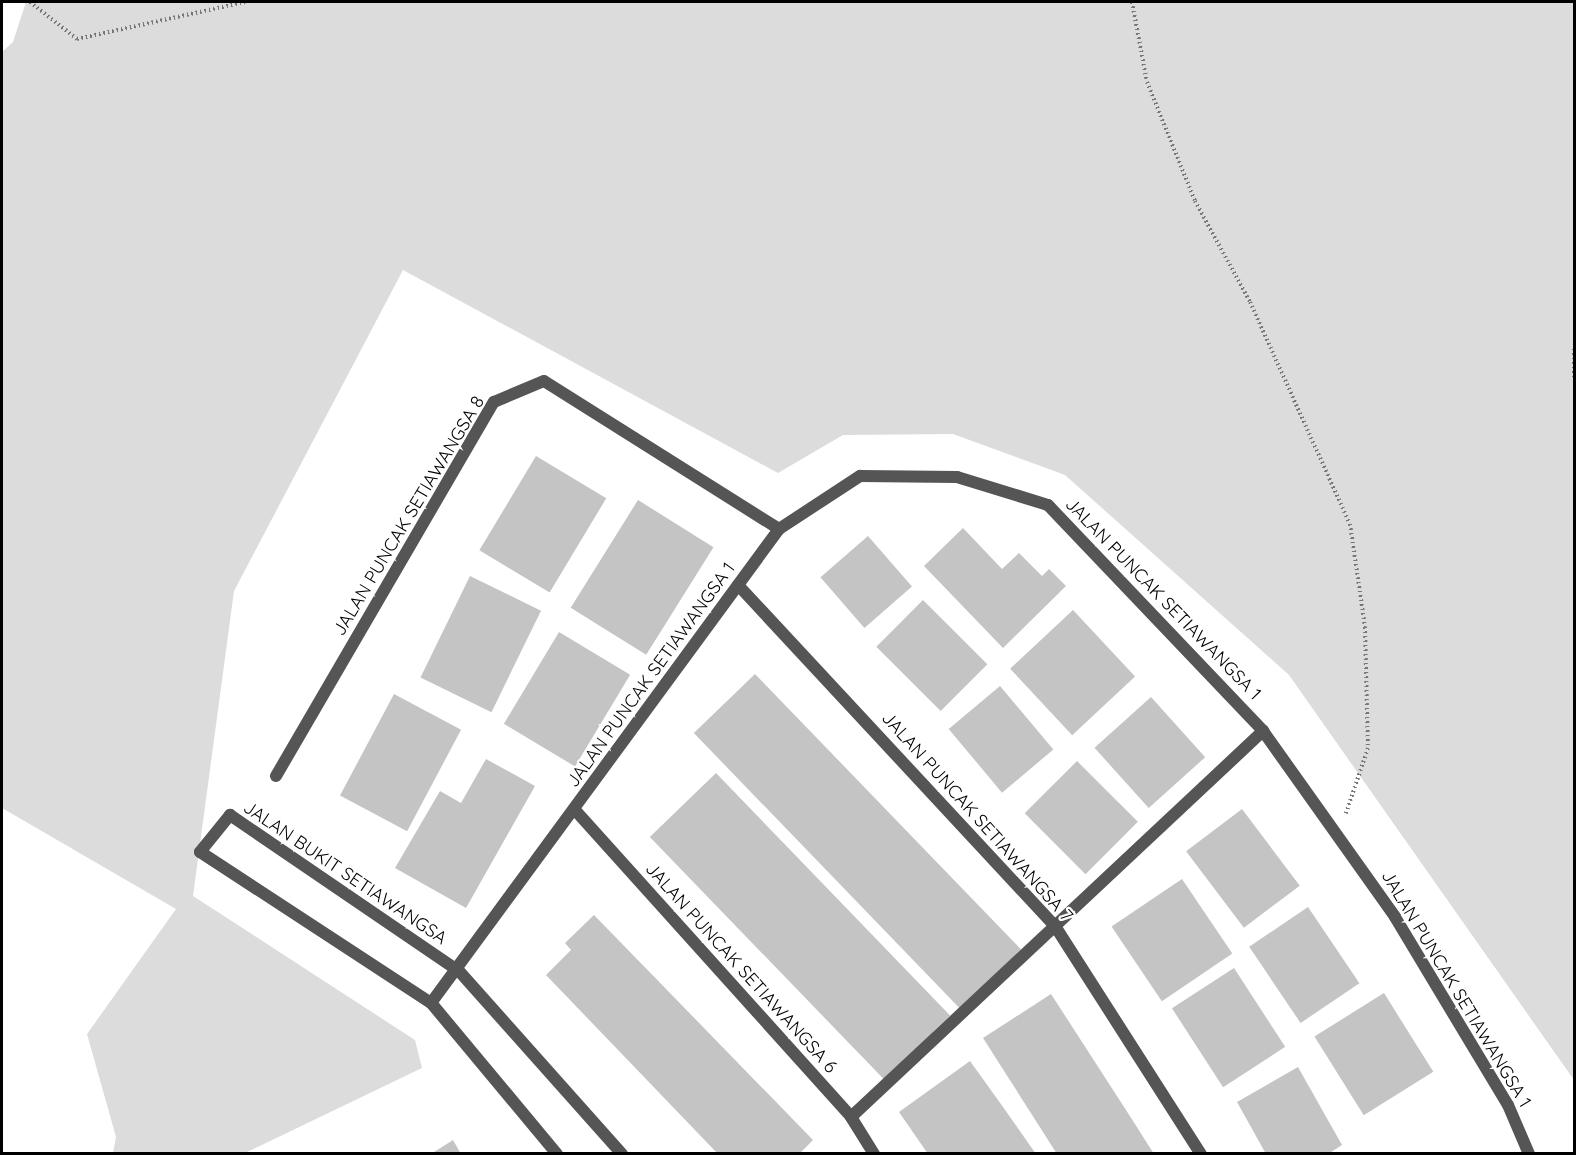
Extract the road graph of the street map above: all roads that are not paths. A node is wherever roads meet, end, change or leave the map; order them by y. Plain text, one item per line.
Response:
1 (779, 529) junction
2 (738, 585) junction
3 (1263, 731) junction
4 (276, 776) dead end
5 (575, 810) junction
6 (1055, 926) junction
7 (459, 971) junction
8 (431, 1004) junction
9 (851, 1117) junction
10 (557, 1154) edge
11 (622, 1154) edge
12 (874, 1154) edge
13 (1201, 1154) edge
14 (1530, 1154) edge

1 - 2 street, JALAN PUNCAK SETIAWANGSA 1
1 - 3 street, JALAN PUNCAK SETIAWANGSA 1
1 - 4 street, JALAN PUNCAK SETIAWANGSA 8
2 - 5 street, JALAN PUNCAK SETIAWANGSA 1
2 - 6 street, JALAN PUNCAK SETIAWANGSA 7
3 - 6 street
3 - 14 street, JALAN PUNCAK SETIAWANGSA 1
5 - 7 street, JALAN PUNCAK SETIAWANGSA 1
5 - 9 street, JALAN PUNCAK SETIAWANGSA 6
6 - 9 street
6 - 13 street, JALAN PUNCAK SETIAWANGSA 7
7 - 8 street, JALAN PUNCAK SETIAWANGSA 1
7 - 8 street, JALAN BUKIT SETIAWANGSA
7 - 11 street, JALAN BUKIT SETIAWANGSA
8 - 10 street, JALAN BUKIT SETIAWANGSA
9 - 12 street, JALAN PUNCAK SETIAWANGSA 6

